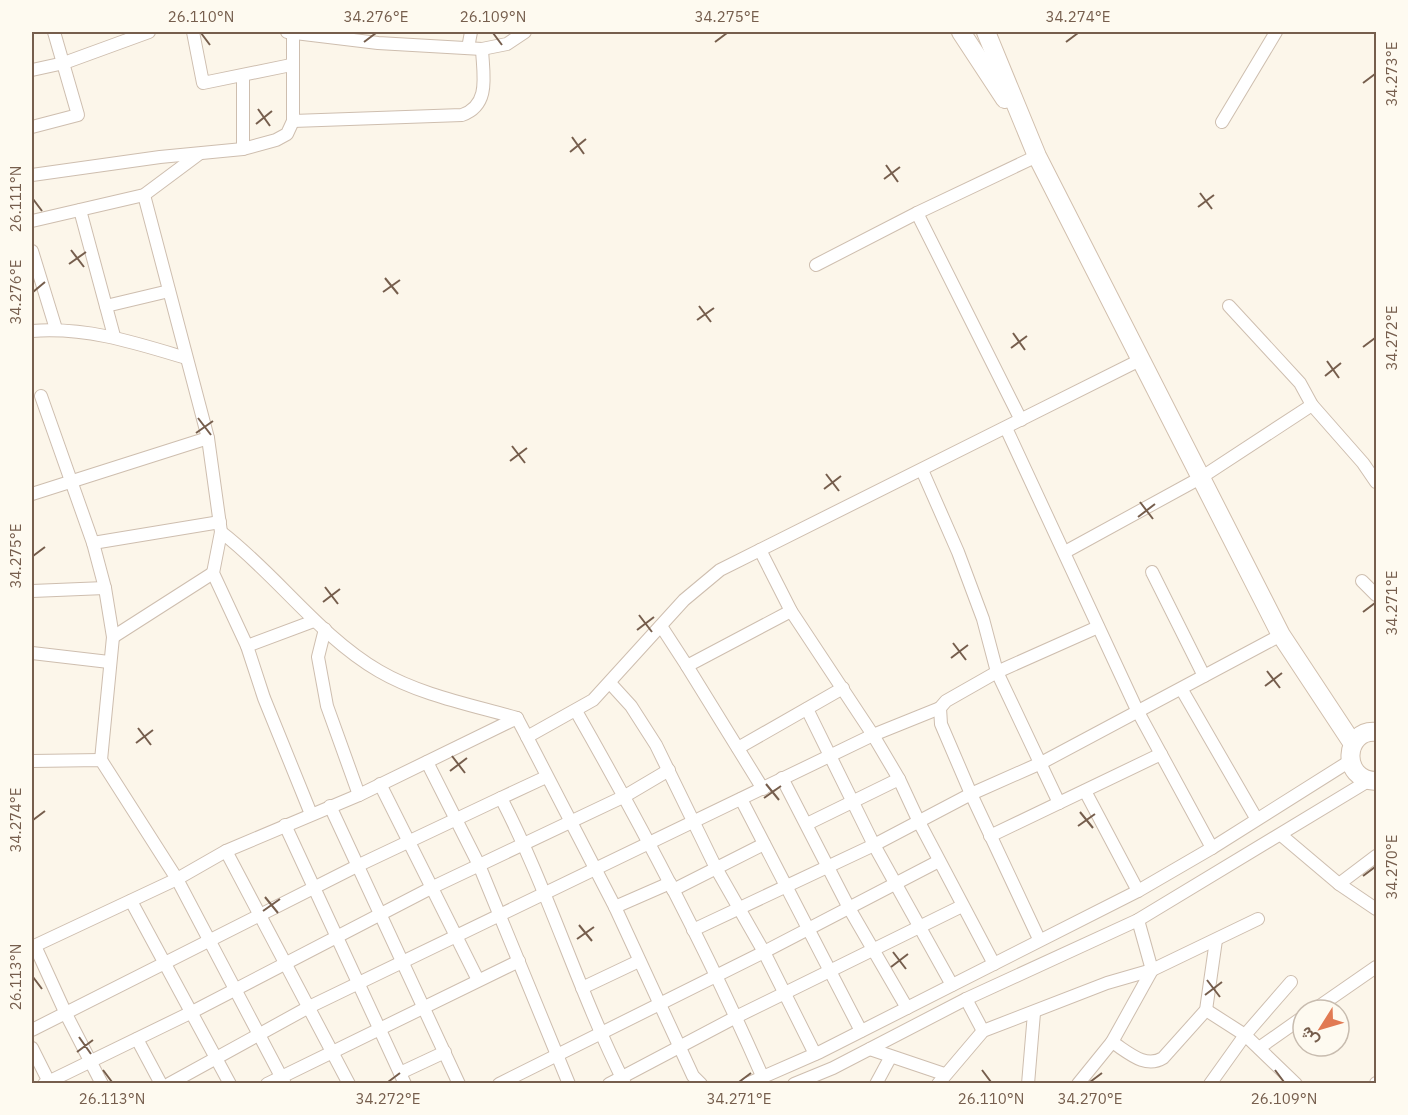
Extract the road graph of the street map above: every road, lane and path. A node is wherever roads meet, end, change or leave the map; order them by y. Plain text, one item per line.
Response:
1 (54, 32) edge
2 (149, 32) edge
3 (193, 32) edge
4 (290, 32) edge
5 (471, 32) edge
6 (525, 32) edge
7 (961, 32) edge
8 (986, 32) edge
9 (1275, 32) edge
10 (379, 37) edge
11 (468, 48) junction
12 (482, 49) junction
13 (64, 63) junction
14 (291, 64) junction
15 (32, 70) edge
16 (243, 76) junction
17 (292, 120) junction
18 (1222, 122) dead end
19 (32, 126) edge
20 (1030, 138) junction
21 (243, 149) junction
22 (200, 153) junction
23 (1037, 156) junction
24 (32, 175) edge
25 (144, 195) junction
26 (80, 210) junction
27 (917, 213) junction
28 (32, 221) edge
29 (32, 252) edge
30 (816, 265) dead end
31 (170, 291) junction
32 (106, 306) junction
33 (1229, 306) dead end
34 (56, 329) junction
35 (32, 331) edge
36 (114, 336) junction
37 (186, 358) junction
38 (1140, 360) junction
39 (40, 396) dead end
40 (1312, 405) junction
41 (1021, 420) junction
42 (1006, 428) junction
43 (208, 438) junction
44 (922, 470) junction
45 (1202, 477) junction
46 (70, 481) junction
47 (1377, 482) edge
48 (32, 494) edge
49 (221, 527) junction
50 (93, 543) junction
51 (760, 550) junction
52 (1065, 552) junction
53 (1152, 572) dead end
54 (213, 573) junction
55 (1362, 580) dead end
56 (105, 588) junction
57 (32, 591) edge
58 (1377, 595) edge
59 (791, 611) junction
60 (314, 621) junction
61 (661, 626) junction
62 (1098, 627) junction
63 (325, 629) junction
64 (1281, 635) junction
65 (113, 637) junction
66 (247, 646) junction
67 (32, 652) edge
68 (109, 662) junction
69 (687, 666) junction
70 (997, 672) junction
71 (1204, 676) junction
72 (610, 683) junction
73 (843, 688) junction
74 (1182, 690) junction
75 (940, 708) junction
76 (807, 709) junction
77 (1137, 710) junction
78 (576, 711) junction
79 (517, 718) junction
80 (1375, 728) edge
81 (873, 735) junction
82 (527, 737) junction
83 (738, 748) junction
84 (1352, 753) junction
85 (1161, 754) junction
86 (830, 756) junction
87 (100, 760) junction
88 (32, 761) edge
89 (428, 762) junction
90 (1041, 763) junction
91 (669, 770) junction
92 (546, 777) junction
93 (782, 778) junction
94 (899, 779) junction
95 (1372, 781) edge
96 (380, 784) junction
97 (763, 789) junction
98 (1085, 791) junction
99 (971, 794) junction
100 (359, 795) junction
101 (625, 796) junction
102 (501, 798) junction
103 (741, 799) junction
104 (854, 801) junction
105 (1059, 803) junction
106 (330, 806) junction
107 (311, 814) junction
108 (1256, 818) junction
109 (457, 819) junction
110 (693, 821) junction
111 (571, 822) junction
112 (919, 822) junction
113 (807, 824) junction
114 (285, 825) junction
115 (1281, 835) junction
116 (990, 836) junction
117 (410, 842) junction
118 (648, 842) junction
119 (524, 843) junction
120 (764, 844) junction
121 (874, 845) junction
122 (1212, 848) junction
123 (226, 851) junction
124 (1377, 856) edge
125 (939, 861) junction
126 (478, 864) junction
127 (357, 866) junction
128 (828, 866) junction
129 (716, 868) junction
130 (595, 870) junction
131 (177, 879) junction
132 (895, 884) junction
133 (1339, 884) junction
134 (786, 885) junction
135 (672, 886) junction
136 (433, 887) junction
137 (313, 889) junction
138 (1138, 891) junction
139 (545, 892) junction
140 (131, 901) junction
141 (962, 906) junction
142 (615, 907) junction
143 (740, 908) junction
144 (849, 908) junction
145 (1377, 909) edge
146 (381, 913) junction
147 (261, 914) junction
148 (500, 915) junction
149 (1258, 919) dead end
150 (1138, 920) junction
151 (919, 928) junction
152 (808, 929) junction
153 (693, 930) junction
154 (336, 937) junction
155 (456, 938) junction
156 (209, 939) junction
157 (1039, 939) junction
158 (1216, 940) junction
159 (33, 947) edge
160 (873, 950) junction
161 (764, 952) junction
162 (519, 961) junction
163 (639, 961) junction
164 (164, 962) junction
165 (403, 963) junction
166 (286, 964) junction
167 (994, 964) junction
168 (1377, 967) edge
169 (1152, 970) junction
170 (831, 971) junction
171 (716, 976) junction
172 (478, 980) junction
173 (1291, 982) dead end
174 (358, 984) junction
175 (952, 985) junction
176 (235, 988) junction
177 (582, 988) junction
178 (785, 994) junction
179 (1332, 998) edge
180 (966, 999) junction
181 (659, 1004) junction
182 (423, 1006) junction
183 (309, 1007) junction
184 (907, 1008) junction
185 (1206, 1010) junction
186 (192, 1012) junction
187 (1034, 1013) junction
188 (66, 1014) junction
189 (736, 1017) junction
190 (1291, 1025) edge
191 (380, 1027) junction
192 (32, 1030) edge
193 (861, 1031) junction
194 (984, 1031) junction
195 (599, 1032) junction
196 (260, 1033) junction
197 (1245, 1035) junction
198 (137, 1039) junction
199 (1112, 1042) junction
200 (680, 1047) junction
201 (32, 1048) edge
202 (1258, 1048) junction
203 (870, 1049) junction
204 (333, 1052) junction
205 (445, 1052) junction
206 (556, 1054) junction
207 (815, 1054) junction
208 (217, 1058) junction
209 (890, 1058) junction
210 (90, 1062) junction
211 (403, 1078) edge
212 (763, 1078) junction
213 (941, 1079) edge
214 (283, 1080) edge
215 (514, 1080) edge
216 (623, 1080) edge
217 (48, 1083) edge
218 (102, 1083) edge
219 (161, 1083) edge
220 (169, 1083) edge
221 (230, 1083) edge
222 (267, 1083) edge
223 (349, 1083) edge
224 (459, 1083) edge
225 (499, 1083) edge
226 (569, 1083) edge
227 (609, 1083) edge
228 (701, 1083) edge
229 (747, 1083) edge
230 (794, 1083) edge
231 (876, 1083) edge
232 (1028, 1083) edge
233 (1078, 1083) edge
234 (1210, 1083) edge
235 (1296, 1083) edge

1 - 13 street
2 - 13 street
3 - 16 street
4 - 10 street
4 - 14 street
5 - 11 street
6 - 12 street
7 - 20 street
8 - 20 street
9 - 18 street
10 - 11 street
11 - 12 street
12 - 17 street
13 - 15 street
13 - 19 street
14 - 16 street
14 - 17 street
16 - 21 street
17 - 21 street
20 - 23 street
21 - 22 street
22 - 24 street
22 - 25 street
23 - 27 street
23 - 38 street
25 - 26 street
25 - 31 street
26 - 28 street
26 - 32 street
27 - 30 street
27 - 41 street
29 - 34 street
31 - 32 street
31 - 37 street
32 - 36 street
33 - 40 street
34 - 35 street
34 - 36 street
36 - 37 street
37 - 43 street
38 - 41 street
38 - 45 street
39 - 46 street
40 - 45 street
40 - 47 street
41 - 42 street
42 - 44 street
42 - 52 street
43 - 46 street
43 - 49 street
44 - 51 street
44 - 70 street
45 - 52 street
45 - 64 street
46 - 48 street
46 - 50 street
49 - 50 street
49 - 54 street
49 - 60 street
50 - 56 street
51 - 59 street
51 - 61 street
52 - 62 street
53 - 71 street
54 - 65 street
54 - 66 street
55 - 58 street
56 - 57 street
56 - 65 street
59 - 69 street
59 - 73 street
60 - 63 street
60 - 66 street
61 - 69 street
61 - 72 street
62 - 70 street
62 - 77 street
63 - 79 street
63 - 100 street
64 - 71 street
64 - 84 street
65 - 68 street
66 - 107 street
67 - 68 street
68 - 87 street
69 - 83 street
70 - 75 street
70 - 90 street
71 - 74 street
72 - 78 street
72 - 91 street
73 - 76 street
73 - 81 street
74 - 77 street
74 - 108 street
75 - 81 street
75 - 99 street
76 - 83 street
76 - 86 street
77 - 85 street
77 - 90 street
78 - 82 street
78 - 101 street
79 - 82 street
79 - 89 street
80 - 84 street
81 - 86 street
81 - 94 street
82 - 92 street
83 - 97 street
84 - 95 street
84 - 108 street
85 - 98 street
85 - 122 street
86 - 93 street
86 - 104 street
87 - 88 street
87 - 131 street
89 - 96 street
89 - 109 street
90 - 99 street
90 - 105 street
91 - 101 street
91 - 110 street
92 - 102 street
92 - 111 street
93 - 97 street
93 - 113 street
94 - 104 street
94 - 112 street
95 - 115 street
96 - 100 street
96 - 117 street
97 - 103 street
98 - 105 street
98 - 138 street
99 - 112 street
99 - 116 street
100 - 106 street
101 - 111 street
101 - 118 street
102 - 109 street
102 - 119 street
103 - 110 street
103 - 120 street
104 - 113 street
104 - 121 street
105 - 116 street
106 - 107 street
106 - 127 street
107 - 114 street
108 - 122 street
109 - 117 street
109 - 126 street
110 - 118 street
110 - 129 street
111 - 119 street
111 - 130 street
112 - 121 street
112 - 125 street
113 - 128 street
114 - 123 street
114 - 137 street
115 - 133 street
115 - 150 street
116 - 157 street
117 - 127 street
117 - 136 street
118 - 130 street
118 - 135 street
119 - 126 street
119 - 139 street
120 - 129 street
120 - 134 street
121 - 128 street
121 - 132 street
122 - 138 street
123 - 131 street
123 - 147 street
124 - 133 street
125 - 132 street
125 - 141 street
126 - 136 street
126 - 148 street
127 - 137 street
127 - 146 street
128 - 134 street
128 - 144 street
129 - 135 street
129 - 143 street
130 - 139 street
130 - 142 street
131 - 140 street
131 - 156 street
132 - 144 street
132 - 151 street
133 - 145 street
134 - 143 street
134 - 152 street
135 - 142 street
135 - 153 street
136 - 146 street
136 - 155 street
137 - 147 street
137 - 154 street
138 - 157 street
139 - 148 street
139 - 177 street
140 - 159 street
140 - 164 street
141 - 151 street
141 - 167 street
142 - 163 street
143 - 153 street
143 - 161 street
144 - 152 street
144 - 160 street
146 - 154 street
146 - 165 street
147 - 156 street
147 - 166 street
148 - 155 street
148 - 162 street
149 - 158 street
150 - 169 street
150 - 180 street
151 - 160 street
151 - 175 street
152 - 161 street
152 - 170 street
153 - 171 street
154 - 166 street
154 - 174 street
155 - 165 street
155 - 172 street
156 - 164 street
156 - 176 street
157 - 167 street
158 - 169 street
158 - 185 street
159 - 188 street
160 - 170 street
160 - 184 street
161 - 171 street
161 - 178 street
162 - 172 street
162 - 206 street
163 - 177 street
163 - 181 street
164 - 186 street
164 - 188 street
165 - 174 street
165 - 182 street
166 - 176 street
166 - 183 street
167 - 175 street
168 - 179 street
169 - 187 street
169 - 199 street
170 - 178 street
170 - 193 street
171 - 181 street
171 - 189 street
172 - 182 street
173 - 197 street
174 - 183 street
174 - 191 street
175 - 184 street
176 - 186 street
176 - 196 street
177 - 195 street
178 - 189 street
178 - 207 street
180 - 194 street
180 - 203 street
181 - 195 street
181 - 200 street
182 - 191 street
182 - 205 street
183 - 196 street
183 - 204 street
184 - 193 street
185 - 197 street
185 - 199 street
186 - 198 street
186 - 208 street
187 - 194 street
187 - 232 street
188 - 192 street
188 - 210 street
189 - 200 street
189 - 212 street
190 - 202 street
191 - 204 street
191 - 211 street
193 - 207 street
194 - 213 street
195 - 206 street
195 - 216 street
196 - 208 street
196 - 214 street
197 - 202 street
197 - 234 street
198 - 210 street
198 - 219 street
199 - 233 street
200 - 216 street
200 - 228 street
201 - 217 street
202 - 235 street
203 - 209 street
203 - 230 street
204 - 214 street
204 - 223 street
205 - 211 street
205 - 224 street
206 - 215 street
206 - 226 street
207 - 212 street
208 - 220 street
208 - 221 street
209 - 213 street
209 - 231 street
210 - 217 street
210 - 218 street
212 - 229 street
214 - 222 street
215 - 225 street
216 - 227 street

